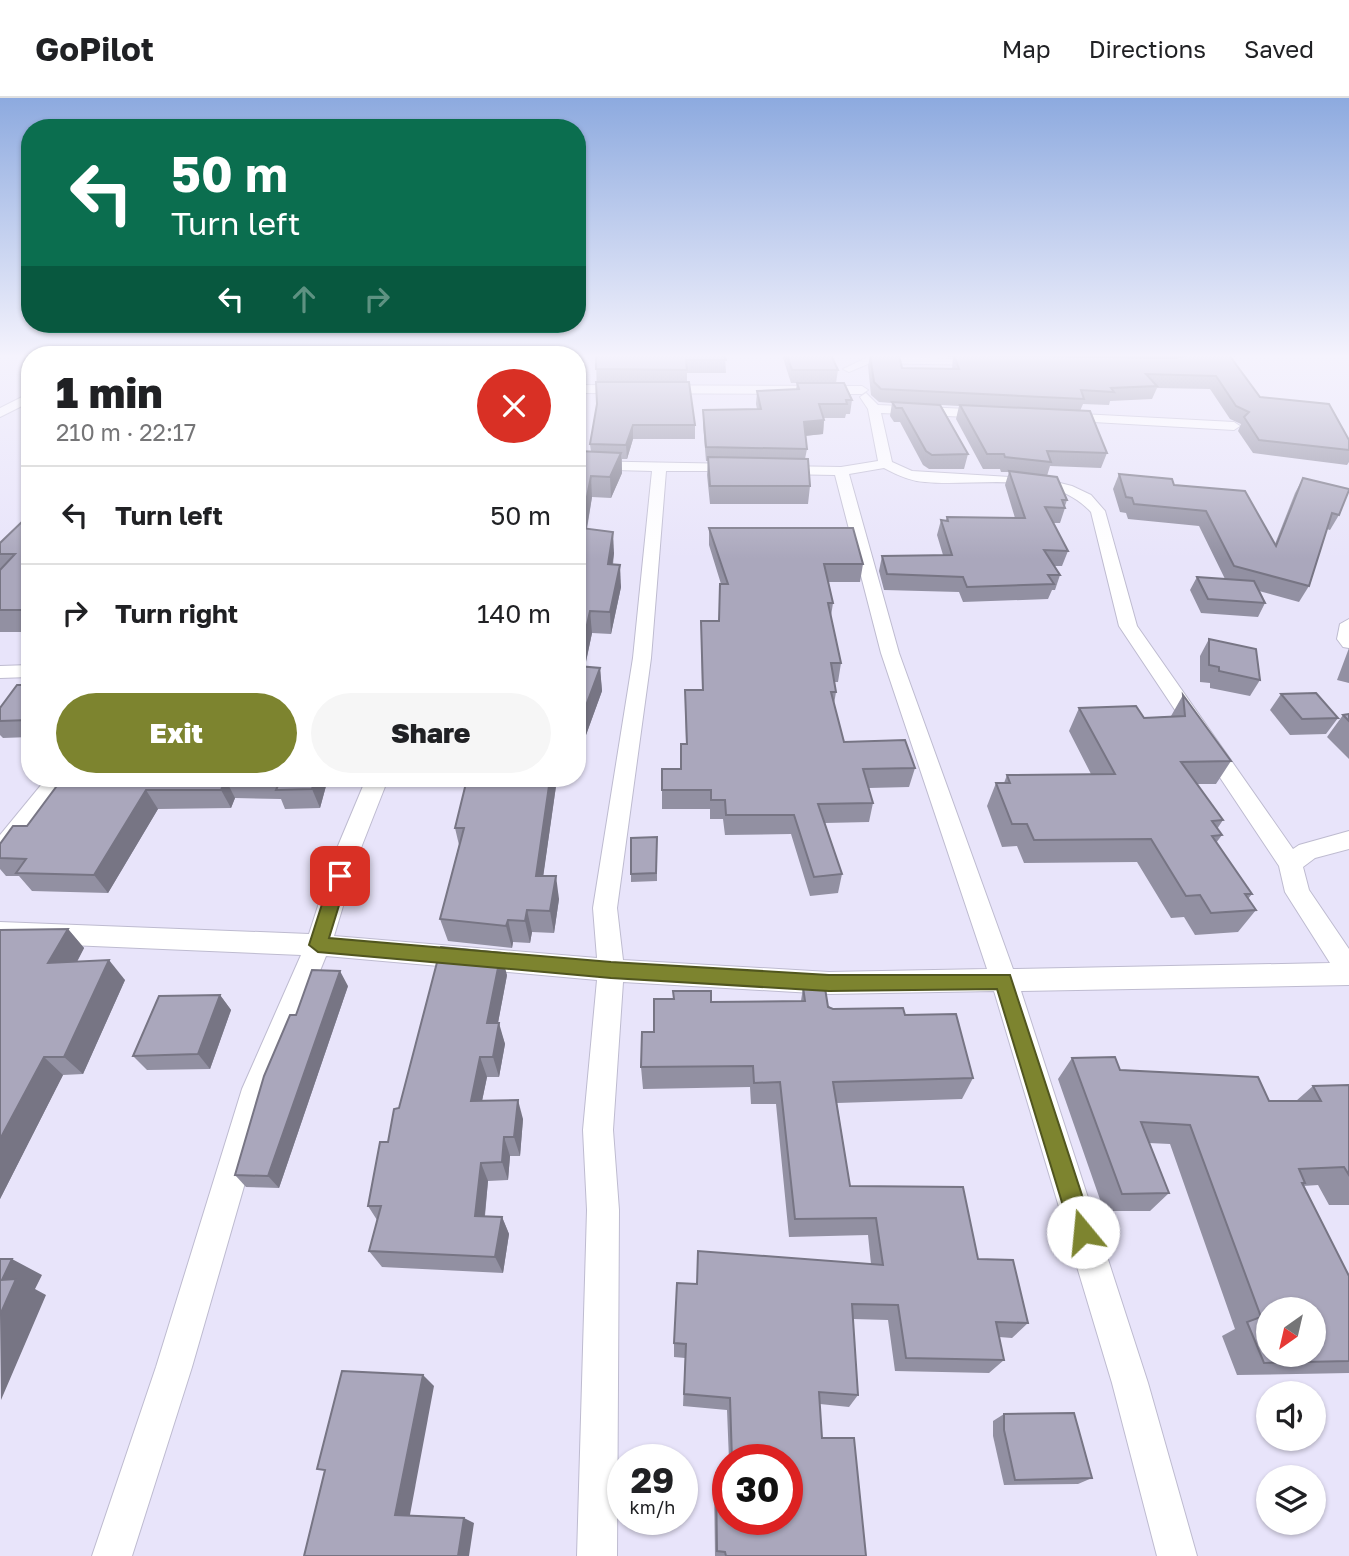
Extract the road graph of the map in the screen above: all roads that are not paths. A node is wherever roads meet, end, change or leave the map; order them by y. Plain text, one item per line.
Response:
1 (877, 423) edge
2 (1175, 423) edge
3 (1234, 426) dead end
4 (886, 464) junction
5 (586, 465) edge
6 (659, 466) junction
7 (841, 471) junction
8 (1349, 624) edge
9 (1349, 643) edge
10 (21, 671) edge
11 (0, 672) edge
12 (52, 787) edge
13 (374, 787) edge
14 (1349, 840) edge
15 (0, 851) edge
16 (1290, 864) junction
17 (0, 932) edge
18 (318, 945) junction
19 (611, 970) junction
20 (1349, 973) edge
21 (1004, 981) junction
22 (112, 1556) edge
23 (597, 1556) edge
24 (1177, 1556) edge

1 - 4 street
2 - 3 street
4 - 7 street
4 - 16 street
5 - 6 street
6 - 7 street
6 - 19 street
7 - 21 street
8 - 9 street
10 - 11 street
12 - 15 street
13 - 18 street
14 - 16 street
16 - 20 street
17 - 18 street
18 - 19 street
18 - 22 street
19 - 21 street
19 - 23 street
20 - 21 street
21 - 24 street

